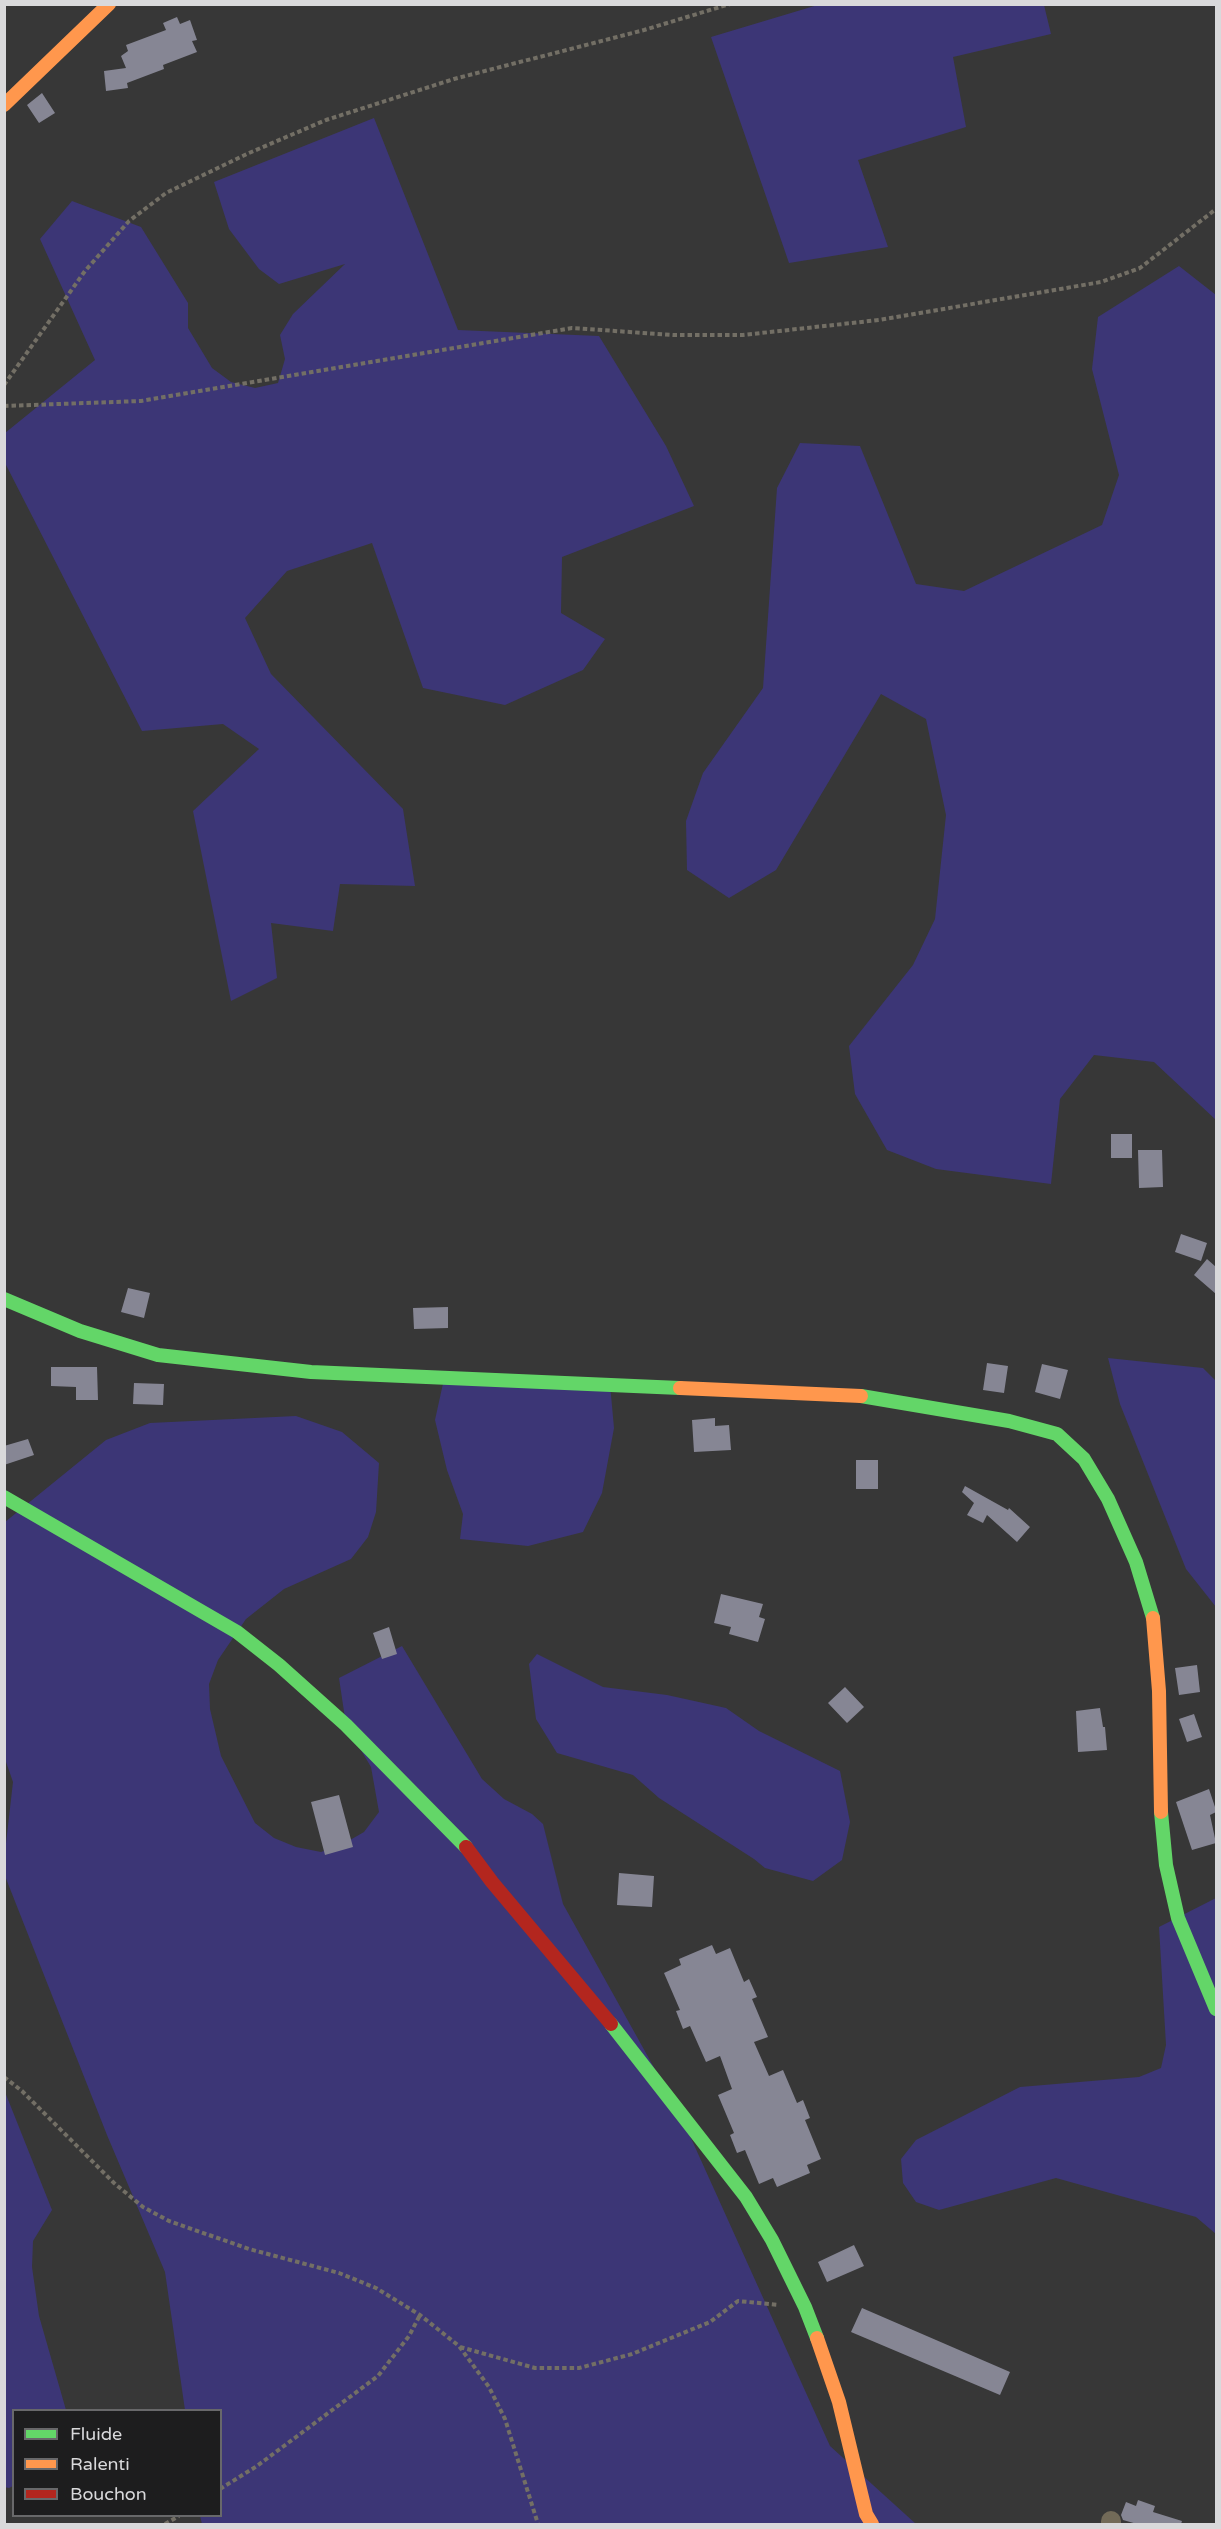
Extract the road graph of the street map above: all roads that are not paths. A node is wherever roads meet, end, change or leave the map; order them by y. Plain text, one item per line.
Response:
1 (109, 4) edge
2 (4, 105) edge
3 (4, 1299) edge
4 (4, 1497) edge
5 (1216, 2009) edge
6 (872, 2524) edge

1 - 2 street
3 - 5 street
4 - 6 street

